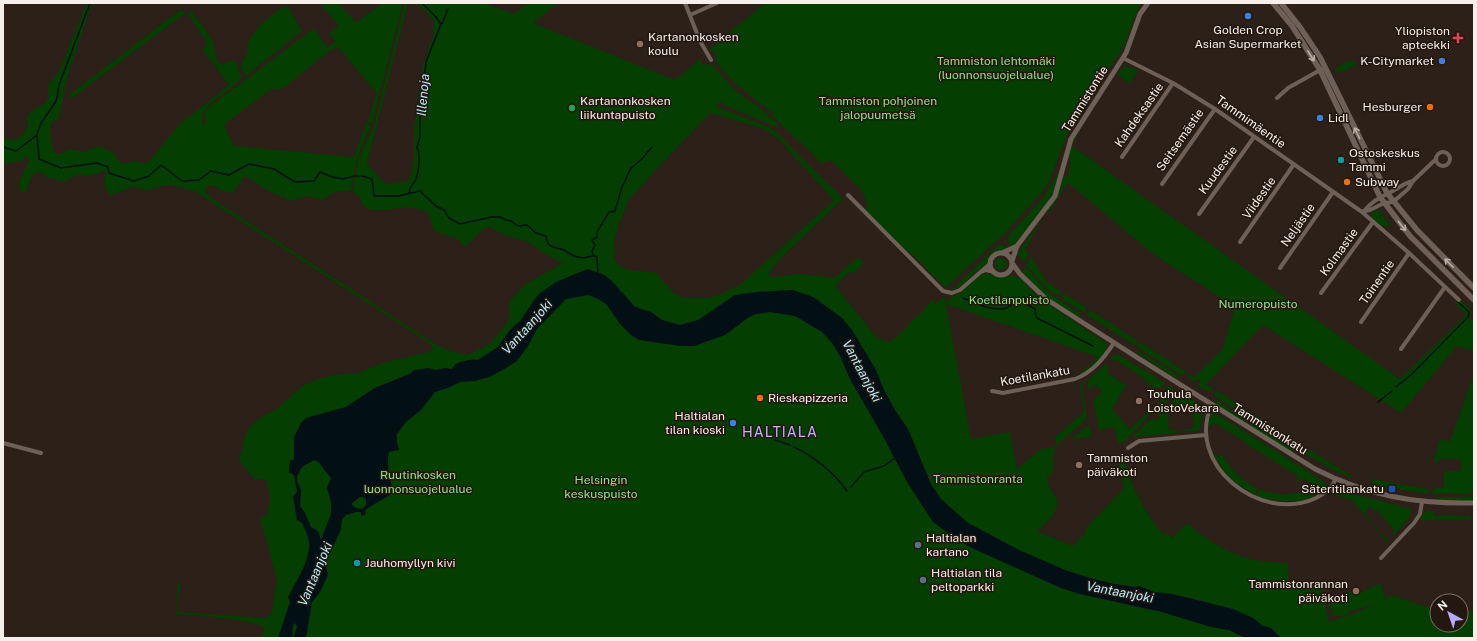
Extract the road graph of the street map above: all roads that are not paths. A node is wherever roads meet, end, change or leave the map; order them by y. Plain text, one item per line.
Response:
1 (684, 3) edge
2 (717, 3) edge
3 (1148, 3) edge
4 (1273, 3) edge
5 (1281, 3) edge
6 (690, 15) junction
7 (1123, 58) junction
8 (711, 60) dead end
9 (1326, 67) junction
10 (1320, 70) junction
11 (1173, 83) junction
12 (1277, 98) dead end
13 (1215, 109) junction
14 (1254, 137) junction
15 (1122, 157) dead end
16 (1436, 159) junction
17 (1294, 164) junction
18 (1440, 165) junction
19 (1429, 167) junction
20 (1413, 181) junction
21 (1162, 184) dead end
22 (1333, 192) junction
23 (1387, 193) junction
24 (848, 195) dead end
25 (1380, 197) junction
26 (1393, 202) junction
27 (1384, 203) junction
28 (1363, 212) junction
29 (1199, 214) dead end
30 (1373, 222) junction
31 (1240, 242) dead end
32 (1017, 246) junction
33 (1002, 253) junction
34 (1409, 253) junction
35 (1012, 262) junction
36 (991, 263) junction
37 (1280, 268) dead end
38 (981, 272) junction
39 (994, 272) junction
40 (1008, 272) junction
41 (1020, 274) junction
42 (1445, 287) junction
43 (1474, 288) edge
44 (1321, 294) dead end
45 (1459, 300) dead end
46 (1474, 300) edge
47 (1361, 322) dead end
48 (1114, 343) junction
49 (1401, 349) dead end
50 (992, 391) dead end
51 (1212, 404) junction
52 (1206, 435) junction
53 (3, 443) edge
54 (1128, 448) dead end
55 (40, 453) dead end
56 (1335, 480) junction
57 (1422, 502) junction
58 (1474, 503) edge
59 (1380, 558) dead end

1 - 6 street
2 - 6 street
3 - 7 street, Tammistontie
4 -> 10 main road
5 - 9 main road
6 - 8 street
7 - 11 street, Tammimäentie
7 - 32 street, Tammistontie
9 - 10 street
23 -> 9 main road
10 - 12 street
10 - 25 main road
11 - 13 street, Tammimäentie
11 - 15 street, Kahdeksastie
13 - 14 street, Tammimäentie
13 - 21 street, Seitsemästie
14 - 17 street, Tammimäentie
14 - 29 street, Kuudestie
16 - 18 street
16 - 18 street
16 - 19 street
17 - 22 street, Tammimäentie
17 - 31 street, Viidestie
18 - 19 street
19 - 20 street
20 - 23 street
20 - 26 street
22 - 28 street, Tammimäentie
22 - 37 street, Neljästie
23 - 25 street
23 - 26 main road
24 - 38 street
25 - 27 main road
25 - 28 street
26 - 27 street
43 -> 26 main road
27 - 28 street
27 -> 46 main road
28 - 30 street, Tammimäentie
30 - 34 street, Tammimäentie
30 - 44 street, Kolmastie
32 - 33 street, Tammistontie
32 - 35 street, Tammistontie
33 - 35 street
33 - 36 street
34 - 42 street, Tammimäentie
34 - 47 street, Toinentie
35 - 40 street
35 - 41 street, Tammistonkatu
36 - 38 street
36 - 39 street
38 - 39 street
39 - 40 street
40 - 41 street
41 - 48 street, Tammistonkatu
42 - 45 street, Tammimäentie
42 - 49 street
48 - 50 street, Koetilankatu
48 - 51 street, Tammistonkatu
51 - 52 street
51 - 56 street, Tammistonkatu
52 - 54 street
52 - 56 street
53 - 55 street
56 - 57 street, Tammistonkatu
57 - 58 street, Tammistonkatu
57 - 59 street

